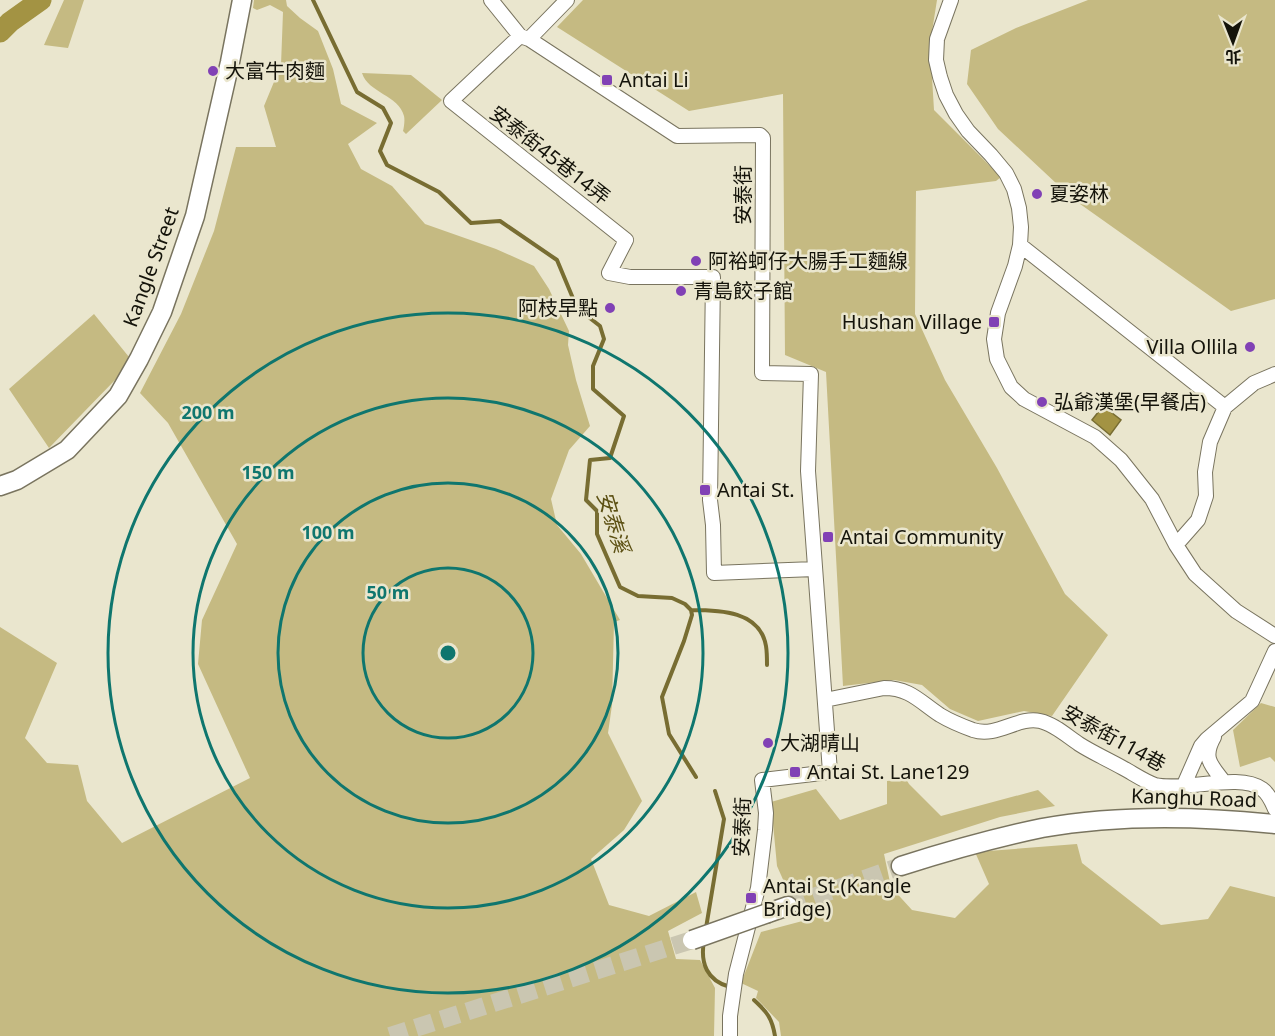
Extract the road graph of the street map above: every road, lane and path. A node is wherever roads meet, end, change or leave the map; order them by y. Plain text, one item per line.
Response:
1 (242, 0) edge
2 (491, 0) edge
3 (567, 0) edge
4 (951, 0) edge
5 (525, 38) junction
6 (1020, 245) junction
7 (1275, 374) edge
8 (1225, 407) junction
9 (0, 486) edge
10 (1176, 545) junction
11 (815, 569) junction
12 (1275, 636) edge
13 (1275, 651) edge
14 (825, 700) junction
15 (1217, 732) junction
16 (1224, 782) junction
17 (1183, 787) junction
18 (1275, 809) edge
19 (1275, 824) edge
20 (901, 866) tunnel mouth
21 (788, 906) tunnel mouth
22 (692, 939) tunnel mouth
23 (730, 1036) edge

1 - 9 street, Kangle Street
2 - 5 street
3 - 5 street
4 - 6 street
5 - 11 street, 安泰街
5 - 11 street, 安泰街45巷14弄
6 - 8 street
6 - 10 street
7 - 8 street
8 - 10 street
10 - 12 street
11 - 14 street, 安泰街
13 - 15 street
14 - 17 street, 安泰街114巷
14 - 23 street, 安泰街
15 - 16 street
15 - 17 street
16 - 17 street, 安泰街114巷
16 - 18 street, 安泰街114巷
19 - 20 street, Kanghu Road
21 - 22 street, bridge

